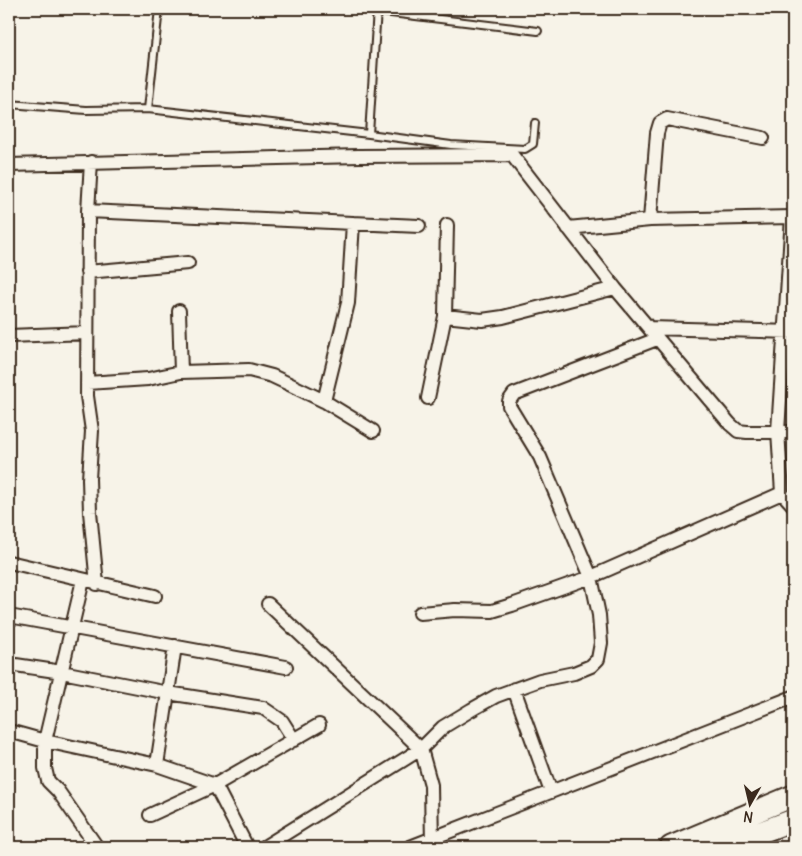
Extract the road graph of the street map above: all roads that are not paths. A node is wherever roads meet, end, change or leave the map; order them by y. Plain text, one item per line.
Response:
1 (159, 9) edge
2 (358, 9) edge
3 (377, 10) edge
4 (538, 31) dead end
5 (9, 104) edge
6 (148, 109) junction
7 (535, 123) dead end
8 (368, 134) junction
9 (762, 138) dead end
10 (91, 162) junction
11 (9, 165) edge
12 (88, 211) junction
13 (793, 217) edge
14 (650, 220) junction
15 (353, 223) junction
16 (419, 226) dead end
17 (447, 226) dead end
18 (568, 228) junction
19 (188, 264) dead end
20 (87, 272) junction
21 (615, 288) junction
22 (179, 311) dead end
23 (445, 316) junction
24 (86, 333) junction
25 (788, 333) edge
26 (653, 334) junction
27 (9, 336) edge
28 (180, 372) junction
29 (87, 383) junction
30 (428, 398) dead end
31 (324, 401) junction
32 (372, 431) dead end
33 (778, 431) junction
34 (793, 432) edge
35 (782, 493) junction
36 (793, 506) edge
37 (9, 562) edge
38 (591, 577) junction
39 (83, 580) junction
40 (97, 584) junction
41 (155, 596) dead end
42 (268, 604) dead end
43 (420, 613) dead end
44 (9, 616) edge
45 (72, 627) junction
46 (175, 646) junction
47 (9, 664) edge
48 (286, 667) dead end
49 (62, 672) junction
50 (514, 690) junction
51 (168, 693) junction
52 (793, 697) edge
53 (319, 725) dead end
54 (9, 731) edge
55 (294, 740) junction
56 (45, 741) junction
57 (421, 749) junction
58 (157, 765) junction
59 (215, 785) junction
60 (551, 792) junction
61 (793, 796) edge
62 (150, 815) dead end
63 (793, 820) edge
64 (432, 843) edge
65 (745, 843) edge
66 (97, 847) edge
67 (247, 847) edge
68 (264, 847) edge
69 (410, 847) edge
70 (671, 847) edge
71 (722, 847) edge

1 - 6 lane
2 - 3 lane
3 - 4 lane
3 - 8 lane
5 - 6 lane
6 - 8 lane
7 - 8 lane
9 - 14 street
10 - 11 street
10 - 12 street
10 - 18 street
12 - 15 street
12 - 20 street
13 - 14 street
13 - 25 street
14 - 18 street
15 - 16 street
15 - 31 street
17 - 23 street
18 - 21 street
19 - 20 street
20 - 24 street
21 - 23 street
21 - 26 street
22 - 28 street
23 - 30 street
24 - 27 street
24 - 29 street
25 - 26 street
25 - 33 street
26 - 33 street
26 - 38 street
28 - 29 street
28 - 31 street
29 - 40 street
31 - 32 street
33 - 34 street
33 - 35 street
35 - 36 street
35 - 38 street
37 - 39 street
38 - 43 street
38 - 50 street
39 - 40 street
39 - 45 street
40 - 41 street
42 - 57 street
44 - 45 street
45 - 46 street
45 - 49 street
46 - 48 street
46 - 51 street
47 - 49 street
49 - 51 street
49 - 56 street
50 - 57 street
50 - 60 street
51 - 55 street
51 - 58 street
52 - 60 street
53 - 55 street
54 - 56 street
55 - 59 street
56 - 58 street
56 - 66 street
57 - 64 street
57 - 68 street
58 - 59 street
59 - 62 street
59 - 67 street
60 - 64 street
61 - 70 highway
63 - 65 highway
64 - 69 street
65 - 71 highway

